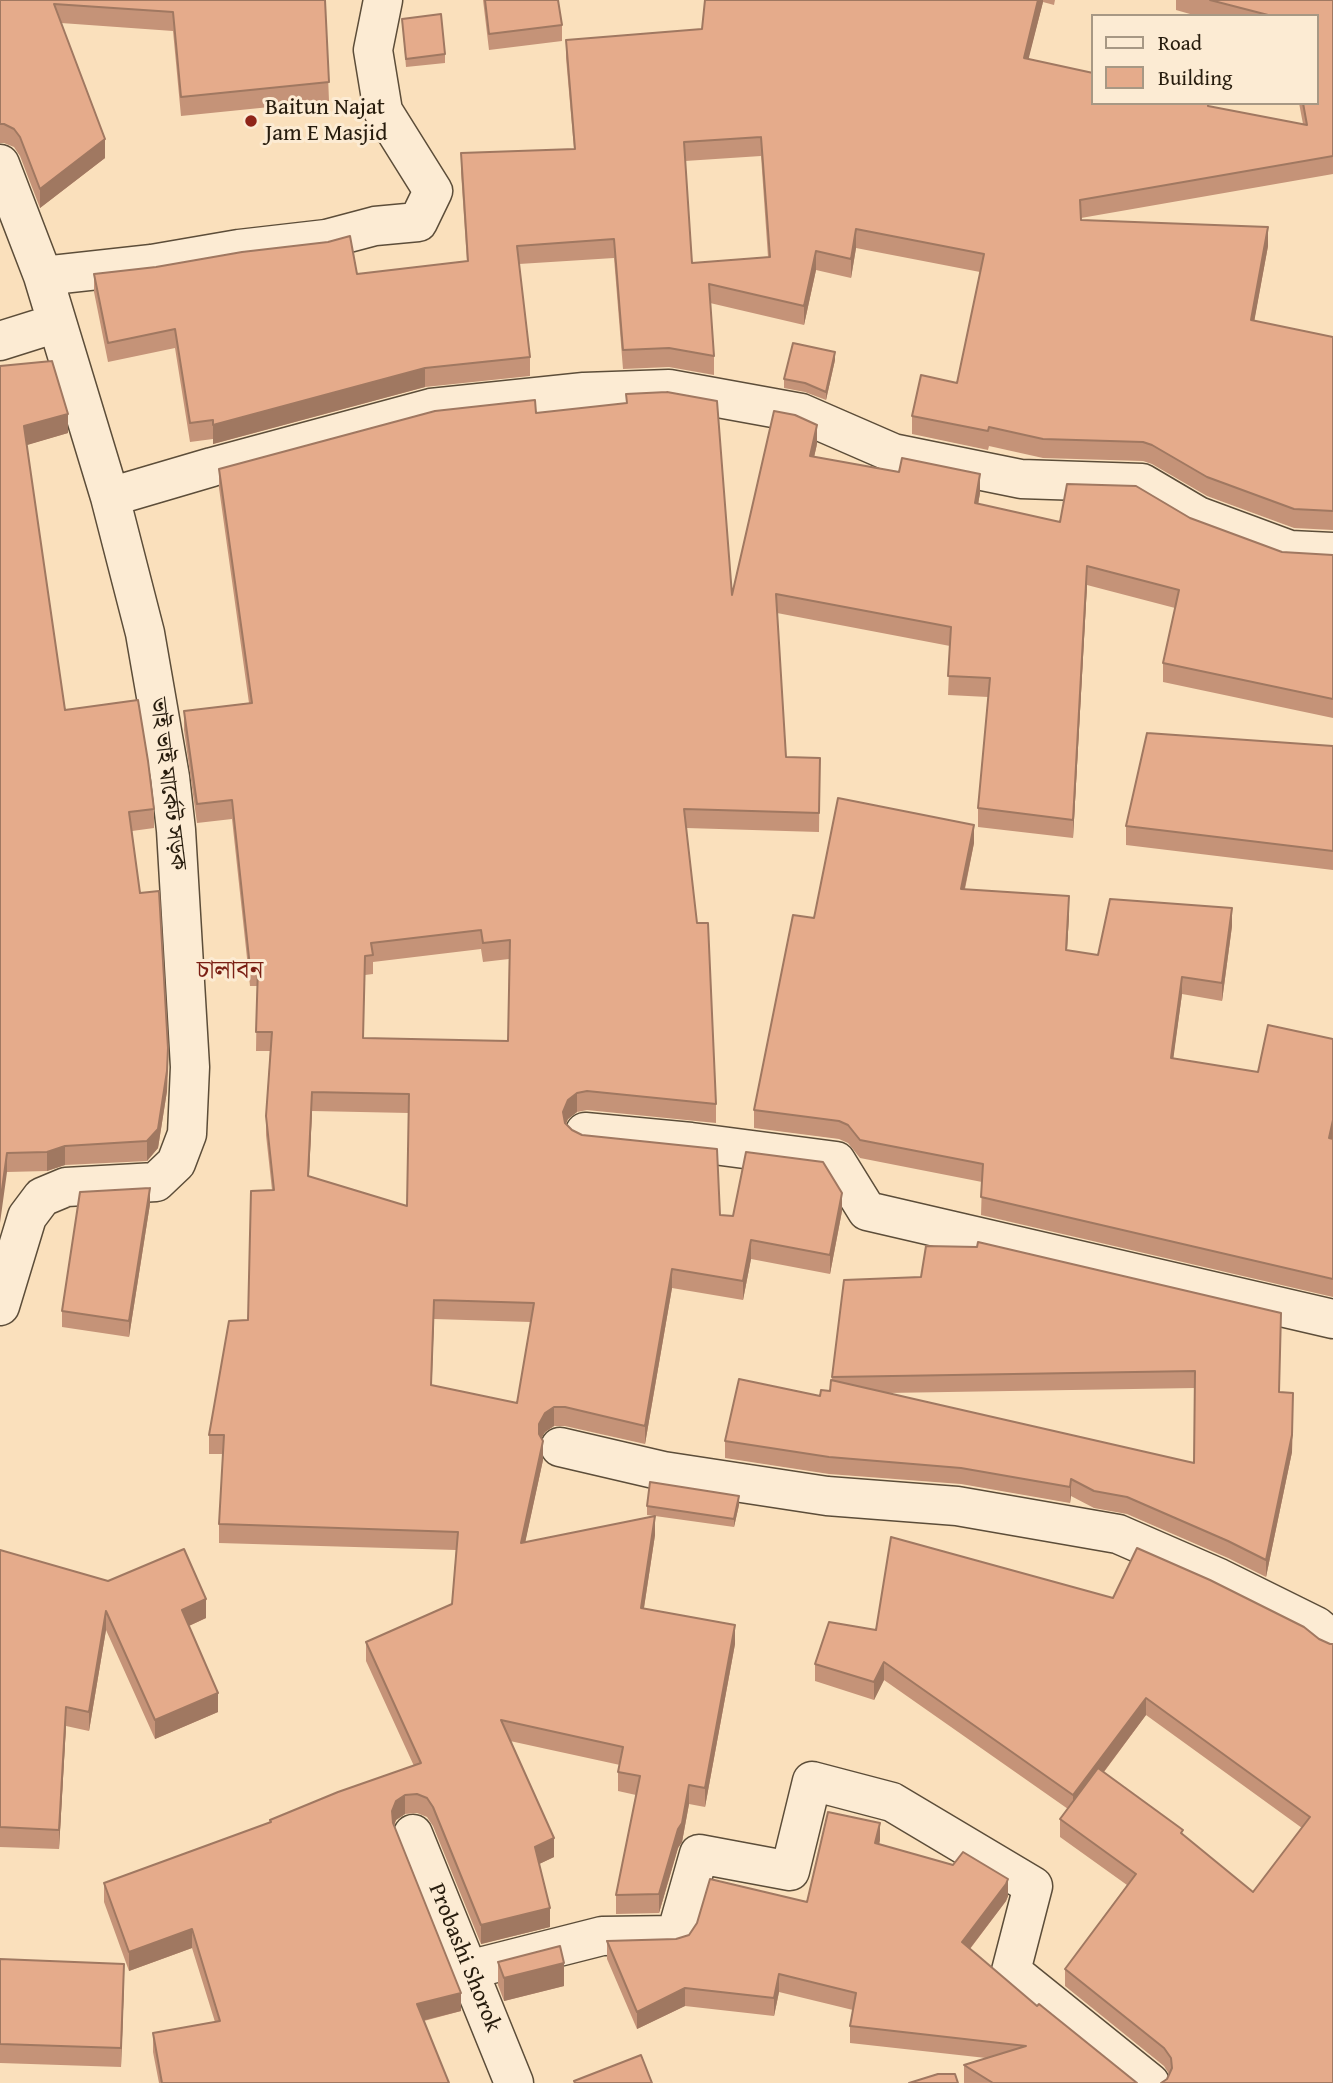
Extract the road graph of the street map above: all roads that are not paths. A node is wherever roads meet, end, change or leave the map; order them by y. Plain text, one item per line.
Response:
1 (383, 0) edge
2 (0, 164) edge
3 (43, 276) junction
4 (57, 323) junction
5 (0, 341) edge
6 (110, 497) junction
7 (1333, 552) edge
8 (585, 1132) edge
9 (0, 1306) edge
10 (1333, 1320) edge
11 (560, 1447) dead end
12 (1333, 1640) edge
13 (413, 1834) dead end
14 (468, 1970) junction
15 (514, 2083) edge
16 (1150, 2083) edge

1 - 3 street
2 - 3 street, ভাই ভাই মার্কেট সড়ক
3 - 4 street, ভাই ভাই মার্কেট সড়ক
4 - 5 street
4 - 6 street, ভাই ভাই মার্কেট সড়ক
6 - 7 street
6 - 9 street, ভাই ভাই মার্কেট সড়ক
8 - 10 street
11 - 12 street
13 - 14 street, Probashi Shorok
14 - 15 street, Probashi Shorok
14 - 16 street

